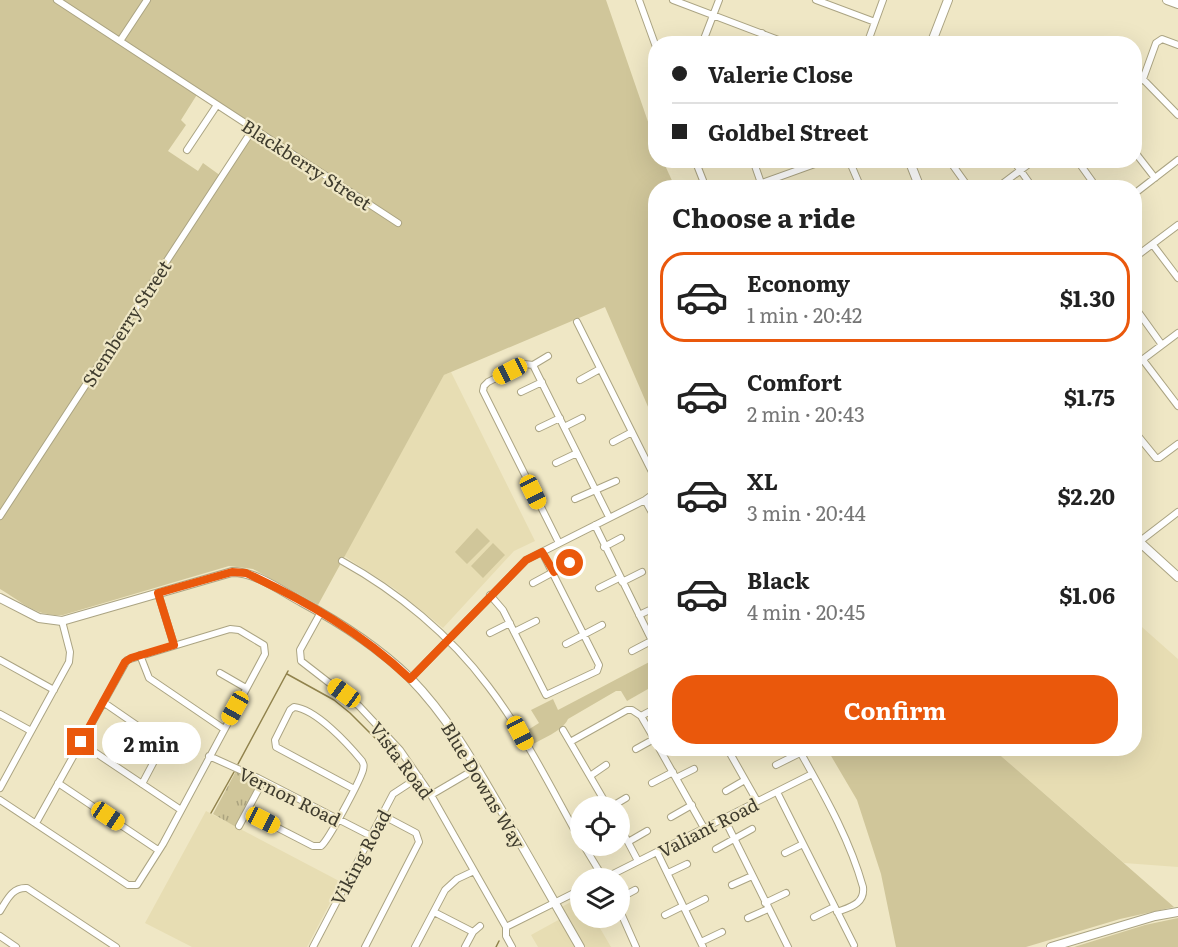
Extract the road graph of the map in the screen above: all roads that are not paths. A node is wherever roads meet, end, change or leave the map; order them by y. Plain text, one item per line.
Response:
1 (57, 0) edge
2 (147, 0) edge
3 (647, 0) edge
4 (673, 0) edge
5 (719, 0) edge
6 (816, 0) edge
7 (883, 0) edge
8 (948, 0) edge
9 (1167, 0) edge
10 (639, 1) edge
11 (828, 2) edge
12 (1178, 4) edge
13 (713, 15) junction
14 (875, 22) junction
15 (762, 33) junction
16 (652, 36) edge
17 (705, 36) edge
18 (761, 36) edge
19 (769, 36) edge
20 (870, 36) edge
21 (934, 36) edge
22 (120, 41) junction
23 (1178, 45) edge
24 (1143, 79) joint
25 (217, 105) junction
26 (1178, 115) edge
27 (253, 129) junction
28 (187, 150) dead end
29 (1178, 160) edge
30 (1142, 161) edge
31 (796, 168) edge
32 (1023, 168) edge
33 (1020, 170) junction
34 (1155, 178) junction
35 (768, 180) edge
36 (1007, 180) edge
37 (1027, 180) edge
38 (1142, 188) edge
39 (398, 223) dead end
40 (1178, 225) edge
41 (1153, 245) junction
42 (1142, 253) edge
43 (1178, 278) edge
44 (1142, 317) edge
45 (577, 322) dead end
46 (1178, 333) edge
47 (1162, 345) junction
48 (548, 356) dead end
49 (1143, 360) joint
50 (533, 365) junction
51 (600, 369) junction
52 (580, 380) dead end
53 (542, 382) junction
54 (521, 392) dead end
55 (1178, 406) edge
56 (560, 418) junction
57 (582, 418) dead end
58 (564, 427) junction
59 (539, 428) dead end
60 (632, 432) junction
61 (1142, 441) edge
62 (613, 442) dead end
63 (1178, 444) edge
64 (577, 453) junction
65 (556, 462) dead end
66 (648, 464) edge
67 (616, 481) dead end
68 (596, 490) junction
69 (648, 498) edge
70 (575, 499) dead end
71 (645, 500) junction
72 (648, 505) edge
73 (1178, 512) edge
74 (0, 516) edge
75 (609, 517) junction
76 (595, 525) junction
77 (1142, 535) edge
78 (621, 538) dead end
79 (559, 543) junction
80 (1142, 544) edge
81 (604, 547) junction
82 (542, 552) junction
83 (342, 561) dead end
84 (570, 563) dead end
85 (554, 572) junction
86 (642, 572) dead end
87 (1178, 577) edge
88 (621, 580) junction
89 (533, 583) dead end
90 (599, 588) dead end
91 (158, 593) junction
92 (490, 595) junction
93 (0, 598) edge
94 (648, 611) edge
95 (321, 612) junction
96 (639, 615) junction
97 (62, 621) junction
98 (536, 621) dead end
99 (510, 623) junction
100 (602, 626) dead end
101 (514, 632) junction
102 (490, 633) dead end
103 (648, 634) edge
104 (584, 635) junction
105 (447, 640) junction
106 (648, 643) edge
107 (566, 644) dead end
108 (174, 645) junction
109 (632, 651) dead end
110 (140, 655) junction
111 (0, 660) edge
112 (220, 673) dead end
113 (410, 679) junction
114 (246, 688) junction
115 (54, 690) junction
116 (103, 702) junction
117 (648, 712) edge
118 (0, 714) edge
119 (641, 716) junction
120 (648, 728) edge
121 (224, 729) junction
122 (563, 730) dead end
123 (31, 731) junction
124 (81, 742) junction
125 (570, 742) junction
126 (648, 743) edge
127 (636, 749) dead end
128 (209, 756) junction
129 (664, 756) edge
130 (733, 756) edge
131 (791, 756) edge
132 (802, 756) edge
133 (606, 765) dead end
134 (776, 765) dead end
135 (477, 768) junction
136 (694, 769) dead end
137 (812, 774) junction
138 (675, 775) junction
139 (590, 776) junction
140 (419, 777) junction
141 (745, 780) junction
142 (264, 781) junction
143 (58, 783) junction
144 (652, 783) dead end
145 (142, 784) junction
146 (0, 788) edge
147 (354, 789) junction
148 (726, 791) dead end
149 (777, 792) junction
150 (431, 795) junction
151 (602, 796) edge
152 (0, 800) edge
153 (757, 801) junction
154 (692, 805) junction
155 (181, 810) junction
156 (247, 812) junction
157 (382, 814) junction
158 (671, 817) dead end
159 (724, 818) junction
160 (338, 819) junction
161 (570, 822) edge
162 (36, 823) junction
163 (239, 826) dead end
164 (704, 828) junction
165 (753, 829) dead end
166 (647, 831) dead end
167 (371, 836) junction
168 (735, 839) junction
169 (630, 841) edge
170 (803, 844) junction
171 (630, 846) edge
172 (716, 849) dead end
173 (158, 850) junction
174 (657, 852) junction
175 (785, 853) dead end
176 (638, 861) junction
177 (687, 864) dead end
178 (624, 868) edge
179 (474, 871) junction
180 (668, 873) junction
181 (752, 876) junction
182 (732, 885) dead end
183 (635, 890) dead end
184 (786, 892) dead end
185 (630, 893) edge
186 (570, 895) edge
187 (705, 899) dead end
188 (555, 903) junction
189 (766, 906) junction
190 (684, 908) junction
191 (836, 910) junction
192 (0, 911) edge
193 (434, 912) junction
194 (1178, 912) edge
195 (665, 915) dead end
196 (814, 917) dead end
197 (748, 918) dead end
198 (480, 926) dead end
199 (506, 927) junction
200 (628, 928) edge
201 (473, 932) junction
202 (722, 932) dead end
203 (0, 936) edge
204 (702, 944) edge
205 (854, 945) dead end
206 (786, 946) edge
207 (16, 947) edge
208 (116, 947) edge
209 (313, 947) edge
210 (365, 947) edge
211 (415, 947) edge
212 (465, 947) edge
213 (512, 947) edge
214 (580, 947) edge
215 (636, 947) edge
216 (1051, 947) edge

1 - 22 street, Blackberry Street
2 - 22 street
3 - 10 street
4 - 13 street
5 - 13 street
6 - 11 street
7 - 14 street
8 - 21 street
9 - 12 street
10 - 16 street
11 - 14 street
13 - 15 street
13 - 17 street
14 - 20 street
15 - 18 street
15 - 19 street
22 - 25 street, Blackberry Street
23 - 24 street
24 - 26 street
25 - 27 street, Blackberry Street
25 - 28 street
27 - 39 street, Blackberry Street
27 - 74 street, Stemberry Street
29 - 34 street
30 - 34 street
31 - 35 street
32 - 33 street
33 - 36 street
33 - 37 street
34 - 38 street
40 - 41 street
41 - 42 street
41 - 43 street
44 - 47 street
45 - 51 street
46 - 47 street
47 - 49 street
48 - 50 street
49 - 55 street
50 - 53 street
50 - 79 street
51 - 52 street
51 - 60 street
53 - 54 street
53 - 56 street
56 - 58 street
56 - 59 street
57 - 58 street
58 - 64 street
60 - 62 street
60 - 66 street
61 - 63 street
64 - 65 street
64 - 68 street
67 - 68 street
68 - 70 street
68 - 75 street
69 - 71 street
71 - 72 street
71 - 75 street
73 - 77 street
75 - 76 street
76 - 79 street
76 - 81 street
78 - 81 street
79 - 82 street
80 - 87 street
81 - 88 street
82 - 85 street
82 - 92 street
83 - 105 street
84 - 85 street
85 - 89 street
85 - 104 street
86 - 88 street
88 - 90 street
88 - 96 street
91 - 95 street, Blue Downs Way
91 - 97 street, Blue Downs Way
91 - 108 street
92 - 99 street
92 - 105 street
93 - 97 street, Blue Downs Way
94 - 96 street
95 - 113 street, Blue Downs Way
95 - 140 street, Vista Road
96 - 103 street
97 - 115 street
98 - 101 street
99 - 101 street
99 - 102 street
100 - 104 street
101 - 104 street
104 - 107 street
105 - 113 street
105 - 161 street
106 - 109 street
108 - 110 street
108 - 114 street
110 - 116 street
110 - 121 street
111 - 115 street
112 - 114 street
113 - 135 street, Blue Downs Way
114 - 121 street
115 - 123 street
116 - 124 street
116 - 145 street
117 - 119 street
118 - 123 street
119 - 120 street
119 - 125 street
121 - 128 street
122 - 125 street
123 - 146 street
124 - 143 street
124 - 145 street
125 - 139 street
126 - 127 street
128 - 142 street, Vernon Road
128 - 155 street
129 - 138 street
130 - 141 street
131 - 134 street
132 - 137 street
133 - 139 street
135 - 150 street
135 - 188 street, Blue Downs Way
136 - 138 street
137 - 149 street, Valiant Road
137 - 191 street
138 - 144 street
138 - 154 street
139 - 151 street
140 - 150 street, Vista Road
140 - 157 street, Viking Road
141 - 148 street
141 - 153 street
142 - 156 street
142 - 160 street, Vernon Road
143 - 162 street
143 - 173 street
145 - 155 street
147 - 147 street
147 - 160 street
149 - 153 street, Valiant Road
149 - 170 street
150 - 179 street, Vista Road
152 - 162 street
153 - 159 street, Valiant Road
154 - 158 street
154 - 164 street
155 - 173 street
156 - 160 street
156 - 163 street
157 - 167 street, Viking Road
157 - 210 street
159 - 164 street, Valiant Road
159 - 168 street
160 - 167 street, Vernon Road
162 - 173 street
164 - 174 street, Valiant Road
165 - 168 street
166 - 169 street
167 - 209 street, Viking Road
168 - 172 street
168 - 181 street
170 - 175 street
170 - 191 street
171 - 176 street
174 - 176 street, Valiant Road
174 - 180 street
176 - 178 street, Valiant Road
177 - 180 street
179 - 193 street
179 - 199 street, Vista Road
180 - 190 street
181 - 182 street
181 - 189 street
183 - 185 street
184 - 189 street
186 - 188 street
187 - 190 street
188 - 199 street
188 - 214 street, Blue Downs Way
189 - 197 street
189 - 206 street
190 - 195 street
190 - 204 street
191 - 196 street
191 - 205 street
192 - 208 street
193 - 201 street
193 - 211 street
194 - 216 street
198 - 201 street
199 - 213 street, Vista Road
200 - 215 street
201 - 212 street
202 - 204 street
203 - 207 street

